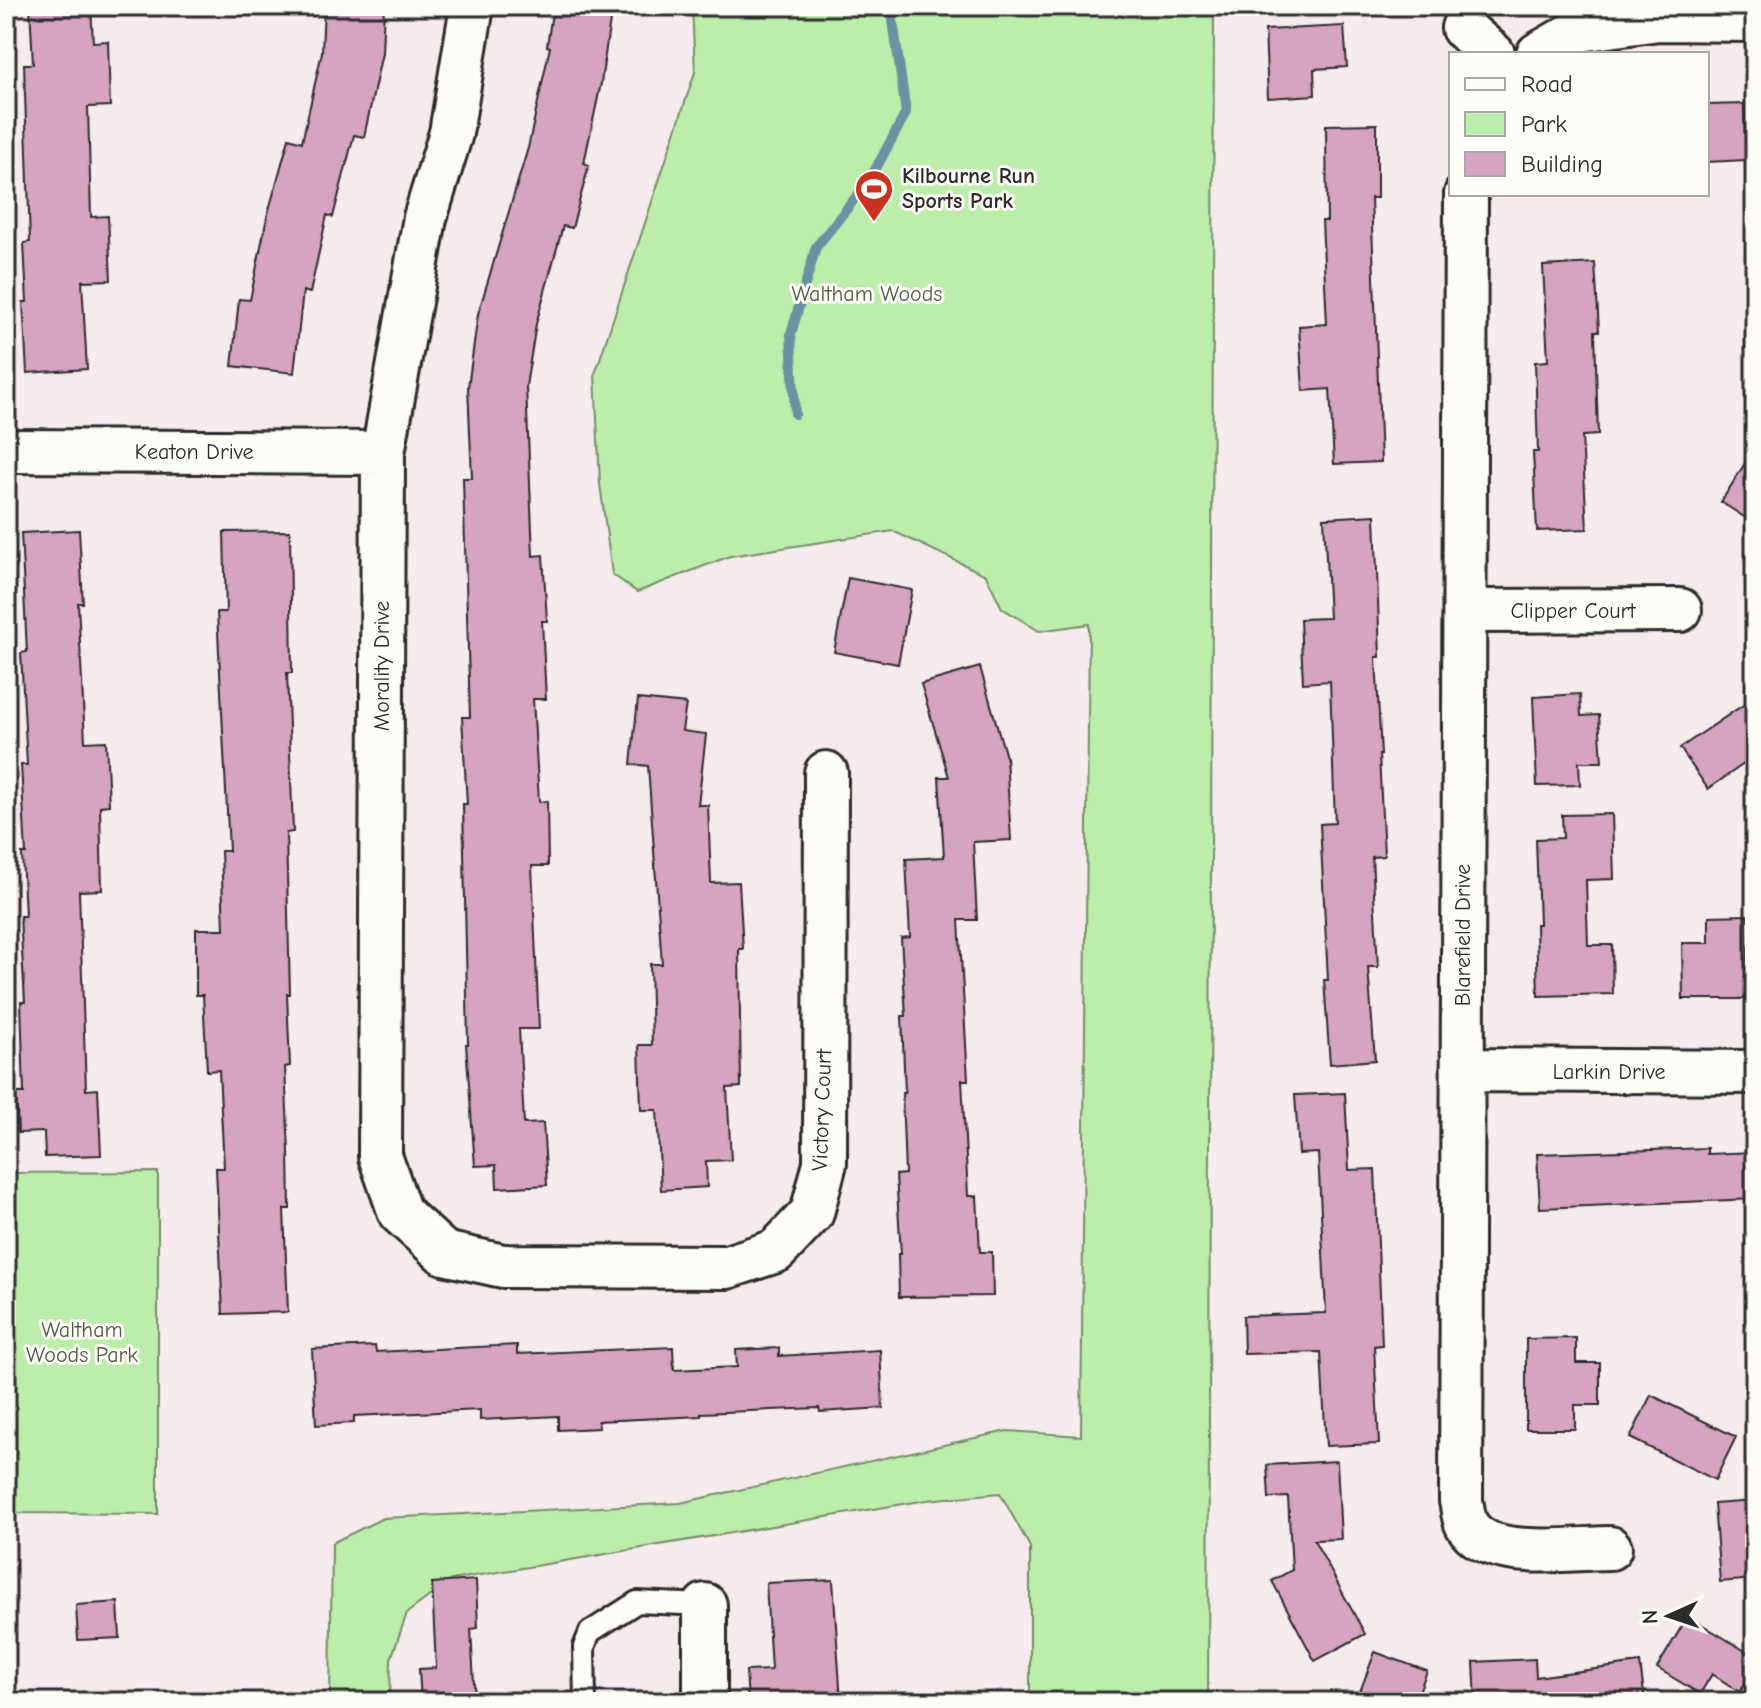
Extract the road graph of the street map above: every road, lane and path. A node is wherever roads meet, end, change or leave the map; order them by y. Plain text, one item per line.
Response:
1 (472, 6) edge
2 (1755, 20) edge
3 (1542, 52) edge
4 (1466, 196) edge
5 (6, 451) edge
6 (383, 453) junction
7 (1680, 610) dead end
8 (1466, 611) junction
9 (826, 773) dead end
10 (1463, 1070) junction
11 (1755, 1072) edge
12 (503, 1266) joint
13 (1610, 1548) dead end
14 (705, 1605) joint
15 (585, 1702) edge
16 (705, 1702) edge

1 - 6 street, Morality Drive
2 - 3 street
4 - 8 street, Blarefield Drive
5 - 6 street, Keaton Drive
6 - 12 street, Morality Drive
7 - 8 street, Clipper Court
8 - 10 street, Blarefield Drive
9 - 12 street, Victory Court
10 - 11 street, Larkin Drive
10 - 13 street, Blarefield Drive
14 - 15 lane
14 - 16 street

